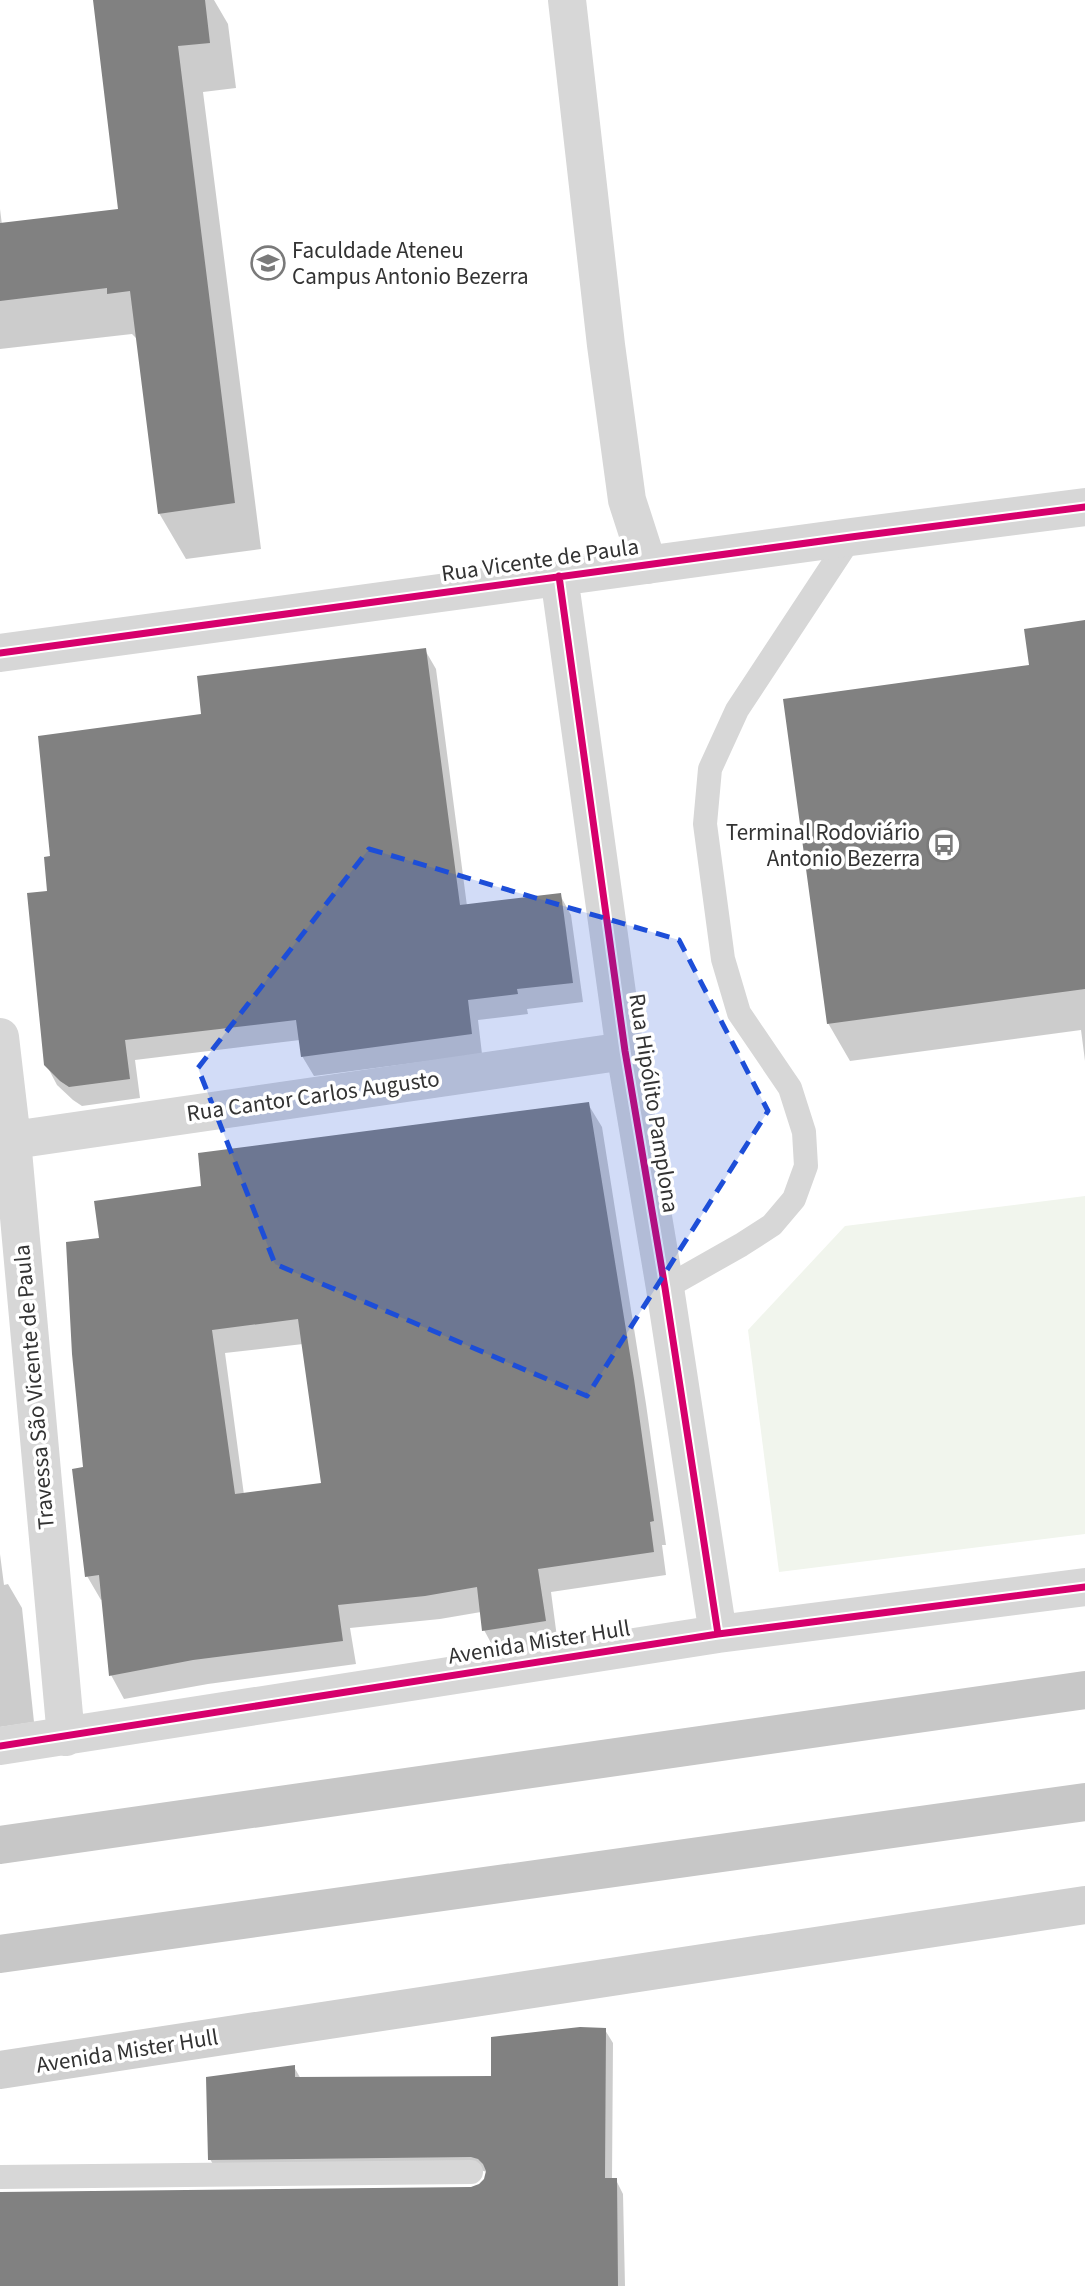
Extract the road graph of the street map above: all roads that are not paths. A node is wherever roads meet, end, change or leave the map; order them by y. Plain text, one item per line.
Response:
1 (567, 0) edge
2 (1085, 507) edge
3 (852, 537) junction
4 (648, 565) junction
5 (559, 576) junction
6 (0, 653) edge
7 (0, 1037) edge
8 (625, 1051) junction
9 (6, 1141) edge
10 (665, 1287) junction
11 (1085, 1587) edge
12 (718, 1634) junction
13 (1085, 1690) edge
14 (66, 1737) junction
15 (0, 1746) edge
16 (1085, 1802) edge
17 (0, 1845) edge
18 (1085, 1905) edge
19 (0, 1954) edge
20 (0, 2070) edge
21 (471, 2172) dead end
22 (0, 2177) edge

1 - 4 street
2 - 3 street, Rua Vicente de Paula
3 - 4 street, Rua Vicente de Paula
3 - 10 lane
4 - 5 street, Rua Vicente de Paula
5 - 6 street, Rua Vicente de Paula
5 - 8 street, Rua Hipólito Pamplona
7 - 9 street, Travessa São Vicente de Paula
8 - 9 street, Rua Cantor Carlos Augusto
8 - 10 street, Rua Hipólito Pamplona
9 - 14 street, Travessa São Vicente de Paula
10 - 12 street, Rua Hipólito Pamplona
11 - 12 street, Avenida Mister Hull
12 - 14 street, Avenida Mister Hull
13 - 17 highway
14 - 15 street, Avenida Mister Hull
16 - 19 highway
18 - 20 main road, Avenida Mister Hull
21 - 22 lane

